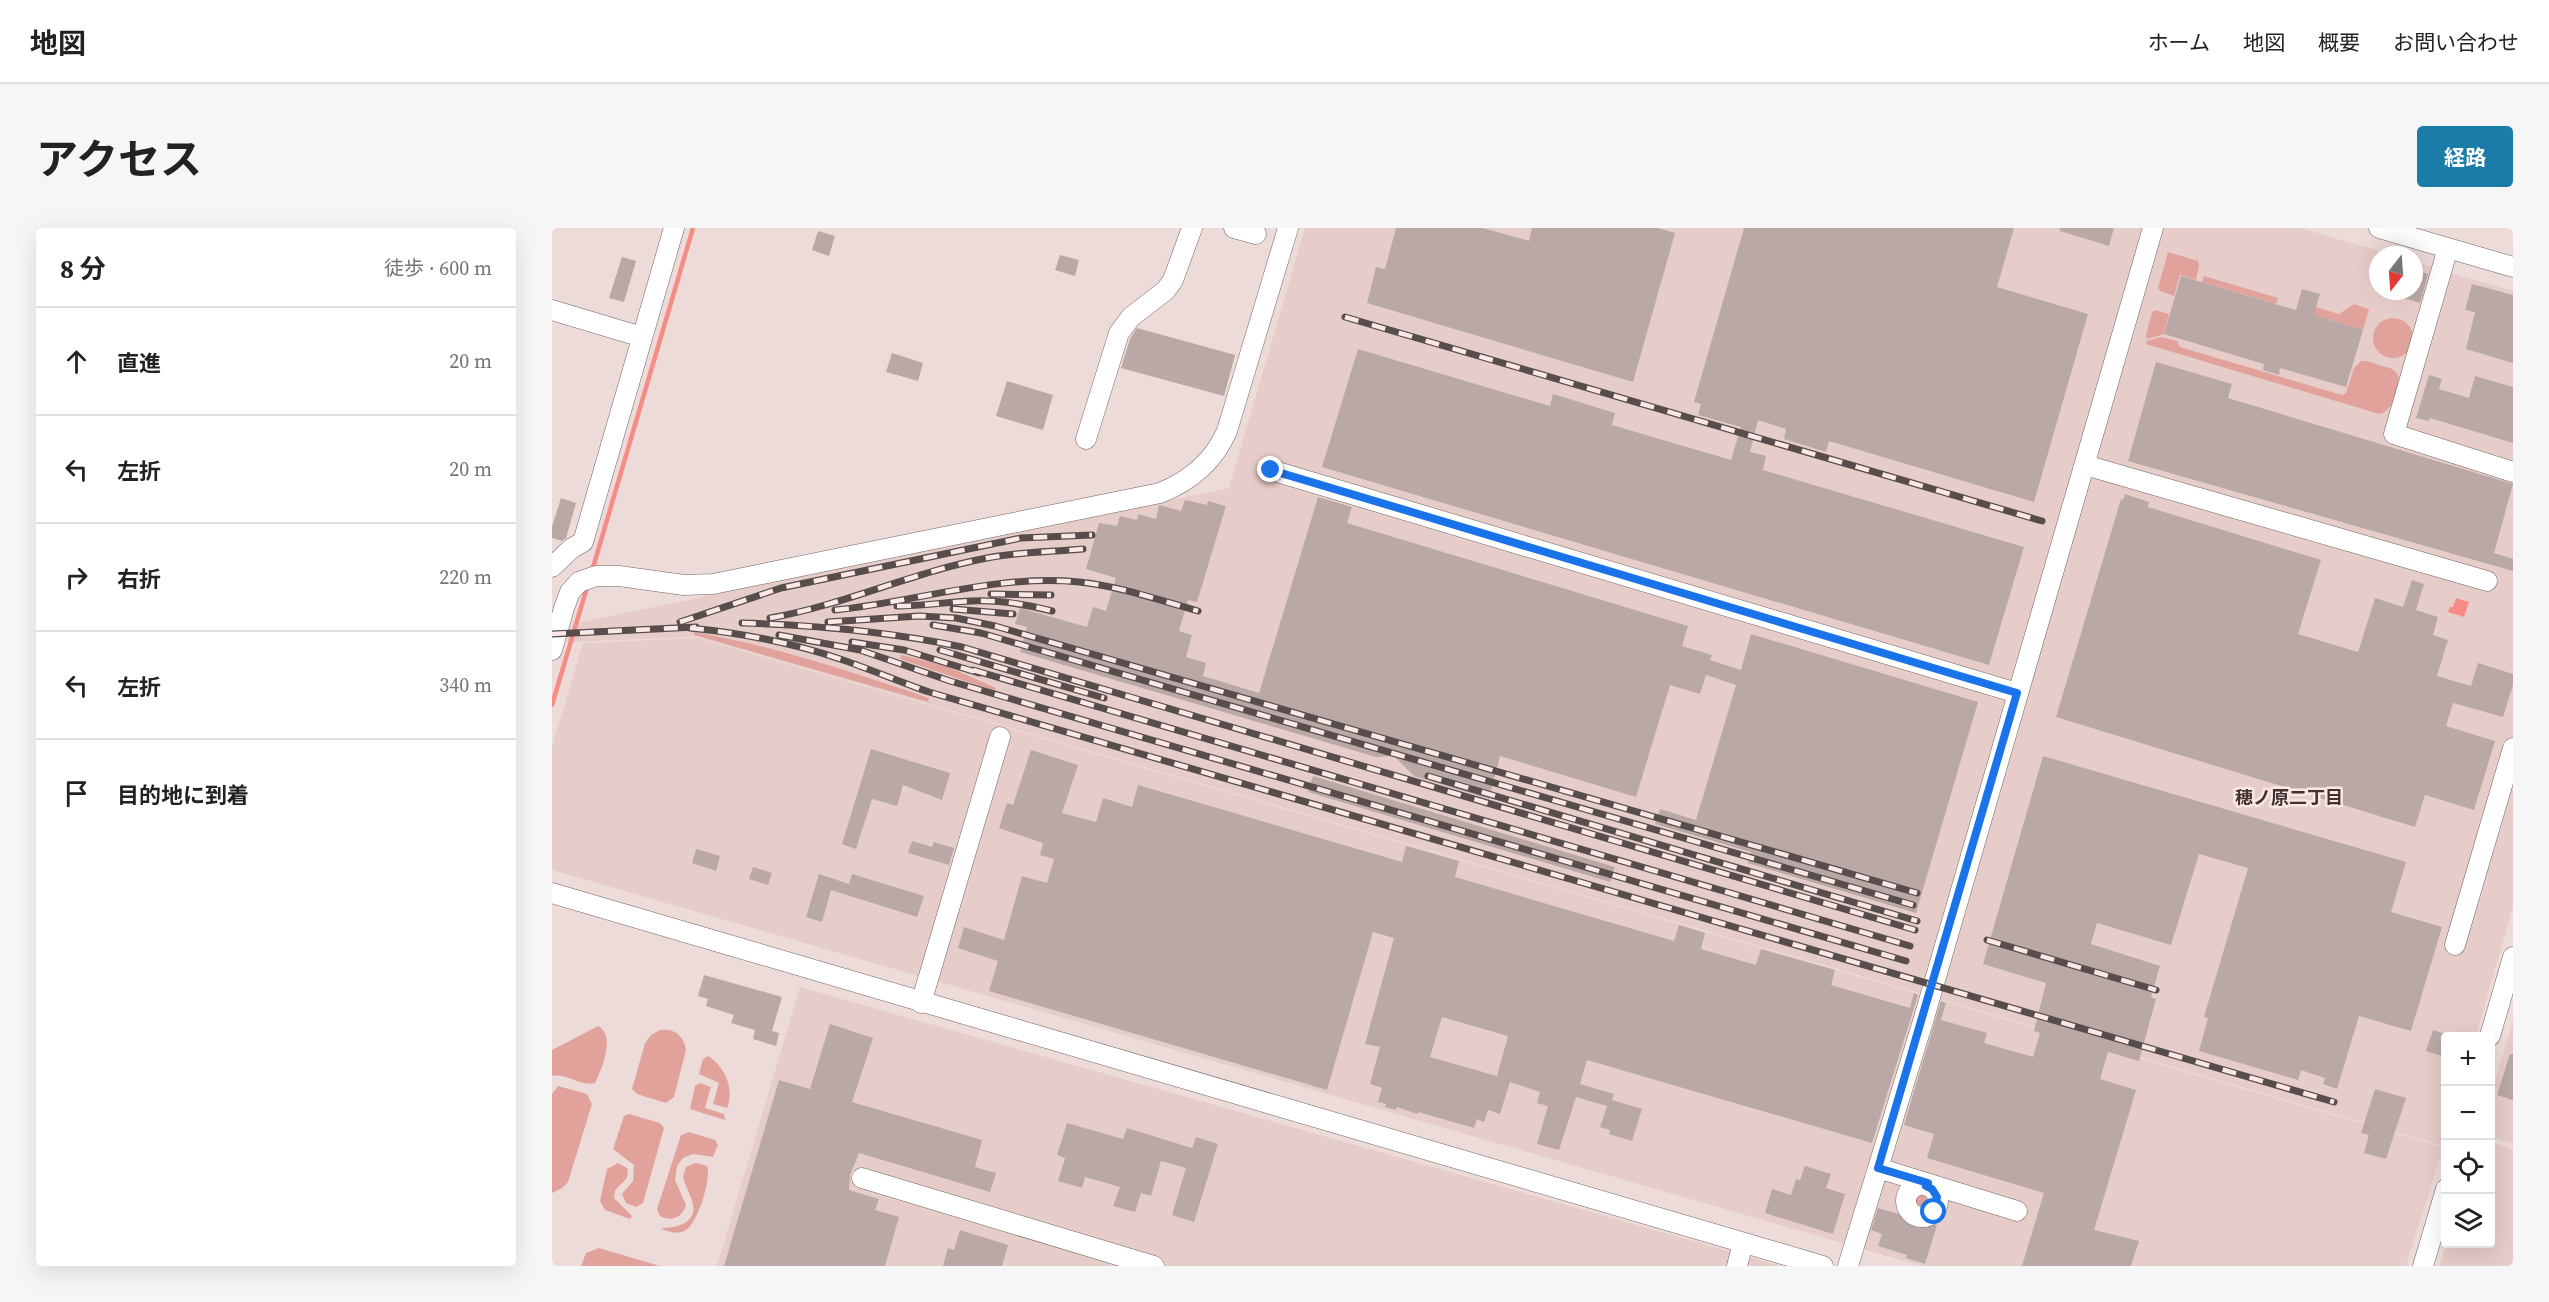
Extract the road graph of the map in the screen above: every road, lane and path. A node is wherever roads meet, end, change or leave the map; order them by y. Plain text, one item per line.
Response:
1 (674, 228) edge
2 (1192, 228) edge
3 (1234, 228) edge
4 (1288, 228) edge
5 (2153, 228) edge
6 (2379, 228) edge
7 (1256, 234) dead end
8 (2448, 248) junction
9 (2513, 267) edge
10 (552, 310) edge
11 (642, 337) junction
12 (1086, 440) dead end
13 (2085, 465) junction
14 (1271, 470) dead end
15 (2513, 471) edge
16 (552, 567) edge
17 (2487, 581) dead end
18 (552, 650) edge
19 (2017, 693) junction
20 (1000, 737) dead end
21 (2513, 748) edge
22 (552, 893) edge
23 (2455, 945) dead end
24 (2513, 957) edge
25 (921, 1003) junction
26 (2491, 1032) edge
27 (1878, 1168) junction
28 (862, 1178) dead end
29 (2444, 1194) edge
30 (2017, 1211) dead end
31 (1743, 1242) junction
32 (1154, 1266) edge
33 (1737, 1266) edge
34 (1823, 1266) edge
35 (1848, 1266) edge
36 (2423, 1266) edge

1 - 11 street
2 - 12 street
3 - 7 street
4 - 18 street
5 - 13 street
6 - 8 street
8 - 9 street
8 - 15 street
10 - 11 street
11 - 16 street
13 - 17 street
13 - 19 street
14 - 19 street
19 - 27 street
20 - 25 street
21 - 23 street
22 - 25 street
24 - 26 street
25 - 31 street
27 - 30 street
27 - 35 street
28 - 32 street
29 - 36 street
31 - 33 street
31 - 34 street

